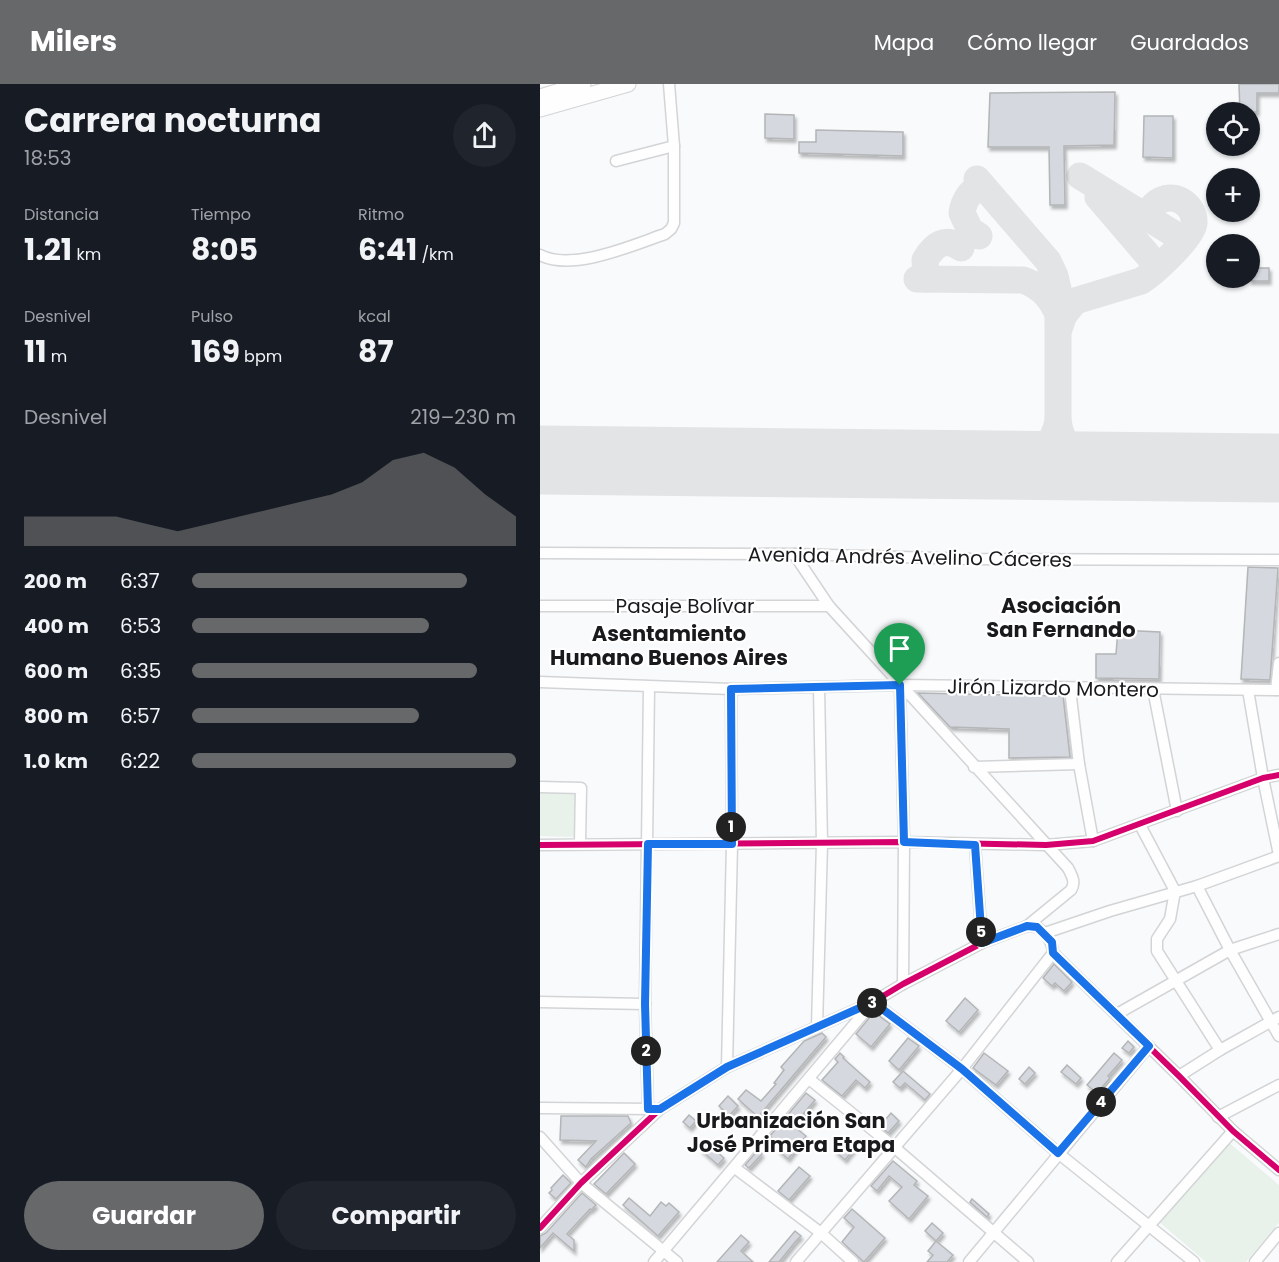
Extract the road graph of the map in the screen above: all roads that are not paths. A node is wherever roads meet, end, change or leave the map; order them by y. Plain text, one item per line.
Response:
1 (583, 84) edge
2 (628, 84) edge
3 (669, 84) edge
4 (540, 97) edge
5 (540, 109) edge
6 (674, 146) junction
7 (616, 161) dead end
8 (540, 255) edge
9 (540, 553) edge
10 (794, 554) junction
11 (1279, 561) edge
12 (540, 606) edge
13 (829, 606) junction
14 (1279, 663) edge
15 (540, 682) edge
16 (900, 685) junction
17 (649, 687) junction
18 (819, 688) junction
19 (731, 689) junction
20 (1070, 689) junction
21 (1153, 689) junction
22 (1248, 690) junction
23 (1278, 690) edge
24 (1079, 764) junction
25 (974, 767) junction
26 (1279, 774) edge
27 (1263, 778) junction
28 (540, 787) edge
29 (1177, 811) junction
30 (1140, 825) junction
31 (1093, 841) junction
32 (904, 842) junction
33 (580, 843) junction
34 (822, 843) junction
35 (540, 844) edge
36 (648, 844) junction
37 (732, 844) junction
38 (975, 845) junction
39 (1046, 845) junction
40 (1279, 855) edge
41 (1197, 886) junction
42 (1175, 891) junction
43 (1027, 926) junction
44 (1045, 933) junction
45 (1279, 934) edge
46 (982, 943) junction
47 (1230, 950) junction
48 (1053, 953) junction
49 (1176, 981) junction
50 (903, 984) junction
51 (540, 1002) edge
52 (873, 1002) junction
53 (645, 1004) junction
54 (1117, 1014) junction
55 (1275, 1019) edge
56 (817, 1027) junction
57 (1279, 1036) edge
58 (1149, 1046) junction
59 (1220, 1050) junction
60 (727, 1067) junction
61 (962, 1069) junction
62 (1179, 1076) junction
63 (809, 1078) junction
64 (1279, 1085) edge
65 (540, 1108) edge
66 (648, 1109) junction
67 (660, 1109) junction
68 (1218, 1117) junction
69 (1233, 1131) junction
70 (540, 1137) edge
71 (894, 1147) junction
72 (1058, 1153) junction
73 (735, 1168) junction
74 (1279, 1170) edge
75 (581, 1183) junction
76 (1149, 1226) junction
77 (540, 1228) edge
78 (993, 1232) junction
79 (821, 1233) junction
80 (1279, 1233) edge
81 (664, 1251) junction
82 (654, 1262) edge
83 (677, 1262) edge
84 (796, 1262) edge
85 (853, 1262) edge
86 (969, 1262) edge
87 (1028, 1262) edge
88 (1117, 1262) edge
89 (1194, 1262) edge
90 (1255, 1262) edge

1 - 4 street
2 - 5 street
3 - 6 street
6 - 7 street
6 - 8 street
9 - 10 street, Avenida Andrés Avelino Cáceres
10 - 11 street, Avenida Andrés Avelino Cáceres
10 - 13 street
12 - 13 street, Pasaje Bolívar
13 - 16 street
14 - 23 street
15 - 17 street, Jirón Lizardo Montero
16 - 18 street, Jirón Lizardo Montero
16 - 20 street, Jirón Lizardo Montero
16 - 25 street
16 - 32 street
17 - 19 street, Jirón Lizardo Montero
17 - 36 street
18 - 19 street, Jirón Lizardo Montero
18 - 34 street
19 - 37 street
20 - 21 street, Jirón Lizardo Montero
20 - 24 street
21 - 22 street, Jirón Lizardo Montero
21 - 29 street
22 - 23 street, Jirón Lizardo Montero
22 - 27 street
24 - 25 street
24 - 31 street
25 - 39 street
26 - 27 street
27 - 29 street
27 - 40 street
28 - 33 street
29 - 30 street
30 - 31 street
30 - 42 street
31 - 39 street
32 - 34 street
32 - 38 street
32 - 50 street
33 - 35 street
33 - 36 street
34 - 37 street
34 - 56 street
36 - 37 street
36 - 53 street
37 - 60 street
38 - 39 street
38 - 46 street
39 - 43 street
40 - 41 street
41 - 42 street
41 - 47 street
42 - 44 street
42 - 49 street
43 - 44 street
43 - 46 street
44 - 48 street
45 - 47 street
46 - 50 street
47 - 49 street
47 - 55 street
48 - 54 street
48 - 61 street
49 - 54 street
49 - 59 street
50 - 52 street
51 - 53 street
52 - 56 street
52 - 61 street
52 - 63 street
53 - 66 street
54 - 58 street
55 - 57 street
55 - 59 street
56 - 60 street
58 - 62 street
58 - 72 street
59 - 62 street
60 - 67 street
61 - 71 street
61 - 72 street
62 - 68 street
63 - 71 street
63 - 73 street
64 - 68 street
65 - 66 street
66 - 67 street
67 - 75 street
68 - 69 street
69 - 74 street
69 - 76 street
70 - 75 street
71 - 78 street
71 - 79 street
72 - 76 street
72 - 78 street
73 - 79 street
73 - 81 street
75 - 77 street
75 - 81 street
76 - 88 street
76 - 89 street
78 - 86 street
78 - 87 street
79 - 84 street
79 - 85 street
80 - 90 street
81 - 82 street
81 - 83 street

